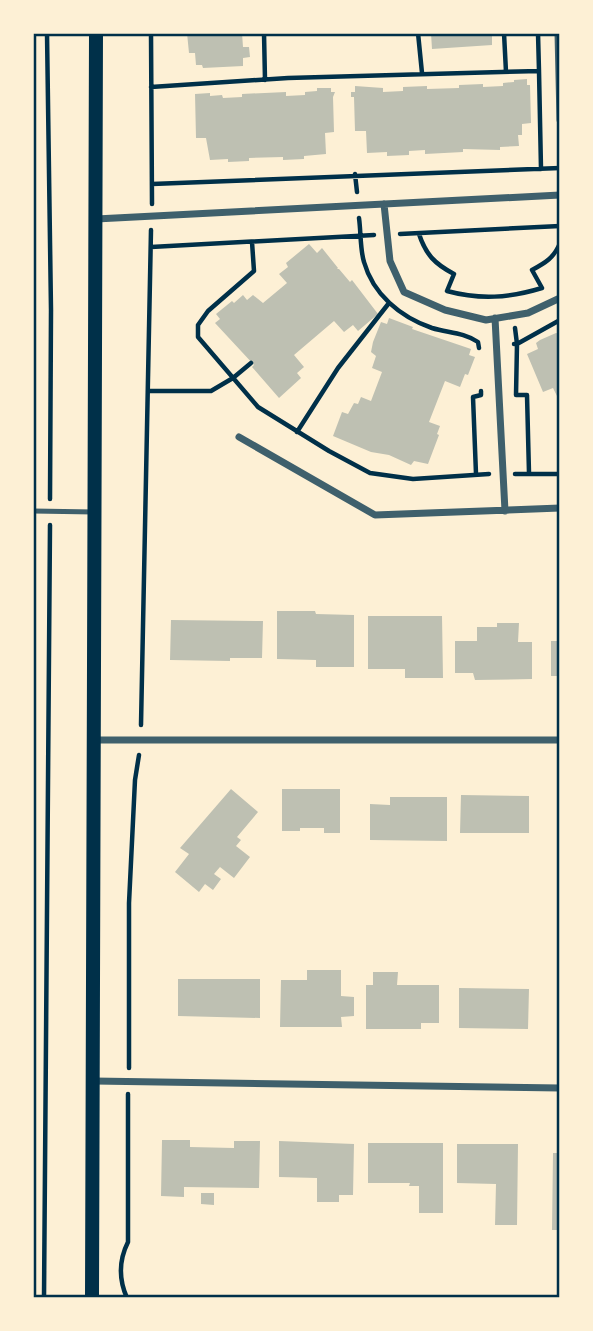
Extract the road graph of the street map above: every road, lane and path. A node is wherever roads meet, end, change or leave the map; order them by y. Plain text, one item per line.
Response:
1 (47, 33) edge
2 (96, 33) edge
3 (151, 33) edge
4 (264, 33) edge
5 (418, 33) edge
6 (527, 33) edge
7 (538, 33) edge
8 (558, 33) edge
9 (538, 71) junction
10 (506, 72) junction
11 (422, 73) junction
12 (265, 80) junction
13 (151, 87) junction
14 (560, 120) edge
15 (560, 168) edge
16 (541, 169) junction
17 (355, 174) junction
18 (152, 184) junction
19 (560, 195) edge
20 (384, 204) junction
21 (358, 206) junction
22 (152, 216) junction
23 (95, 219) junction
24 (560, 226) edge
25 (387, 234) junction
26 (419, 234) junction
27 (362, 237) junction
28 (252, 242) junction
29 (560, 243) edge
30 (151, 247) junction
31 (560, 298) edge
32 (389, 303) junction
33 (495, 318) junction
34 (560, 320) edge
35 (479, 355) dead end
36 (251, 363) dead end
37 (233, 378) junction
38 (480, 382) dead end
39 (149, 391) junction
40 (297, 432) junction
41 (239, 437) dead end
42 (529, 473) junction
43 (476, 474) junction
44 (503, 474) junction
45 (560, 474) edge
46 (560, 508) edge
47 (33, 511) edge
48 (505, 511) junction
49 (50, 512) junction
50 (94, 512) junction
51 (93, 740) junction
52 (141, 740) junction
53 (560, 740) edge
54 (94, 1081) junction
55 (128, 1082) junction
56 (560, 1088) edge
57 (44, 1298) edge
58 (92, 1298) edge
59 (127, 1298) edge

1 - 49 path
2 - 23 main road
3 - 13 path
4 - 12 path
5 - 11 path
6 - 10 path
7 - 9 path
8 - 14 street
9 - 10 path
9 - 16 path
10 - 11 path
11 - 12 path
12 - 13 path
13 - 18 path
15 - 16 path
16 - 17 path
17 - 18 path
17 - 21 path
18 - 22 path
19 - 20 street
20 - 21 street
20 - 25 street
21 - 22 street
21 - 27 path
22 - 23 street
22 - 30 path
23 - 50 main road
24 - 26 path
25 - 26 path
25 - 27 path
25 - 33 street
26 - 29 path
27 - 28 path
27 - 32 path
28 - 30 path
28 - 37 path
30 - 39 path
31 - 33 street
32 - 35 path
32 - 40 path
33 - 44 street
34 - 42 path
36 - 37 path
37 - 39 path
37 - 40 path
38 - 43 path
39 - 52 path
40 - 43 path
41 - 48 street
42 - 44 path
42 - 45 path
43 - 44 path
44 - 48 street
46 - 48 street
47 - 49 lane
49 - 50 lane
49 - 57 path
50 - 51 main road
51 - 52 street
51 - 54 main road
52 - 53 street
52 - 55 path
54 - 55 street
54 - 58 main road
55 - 56 street
55 - 59 path

